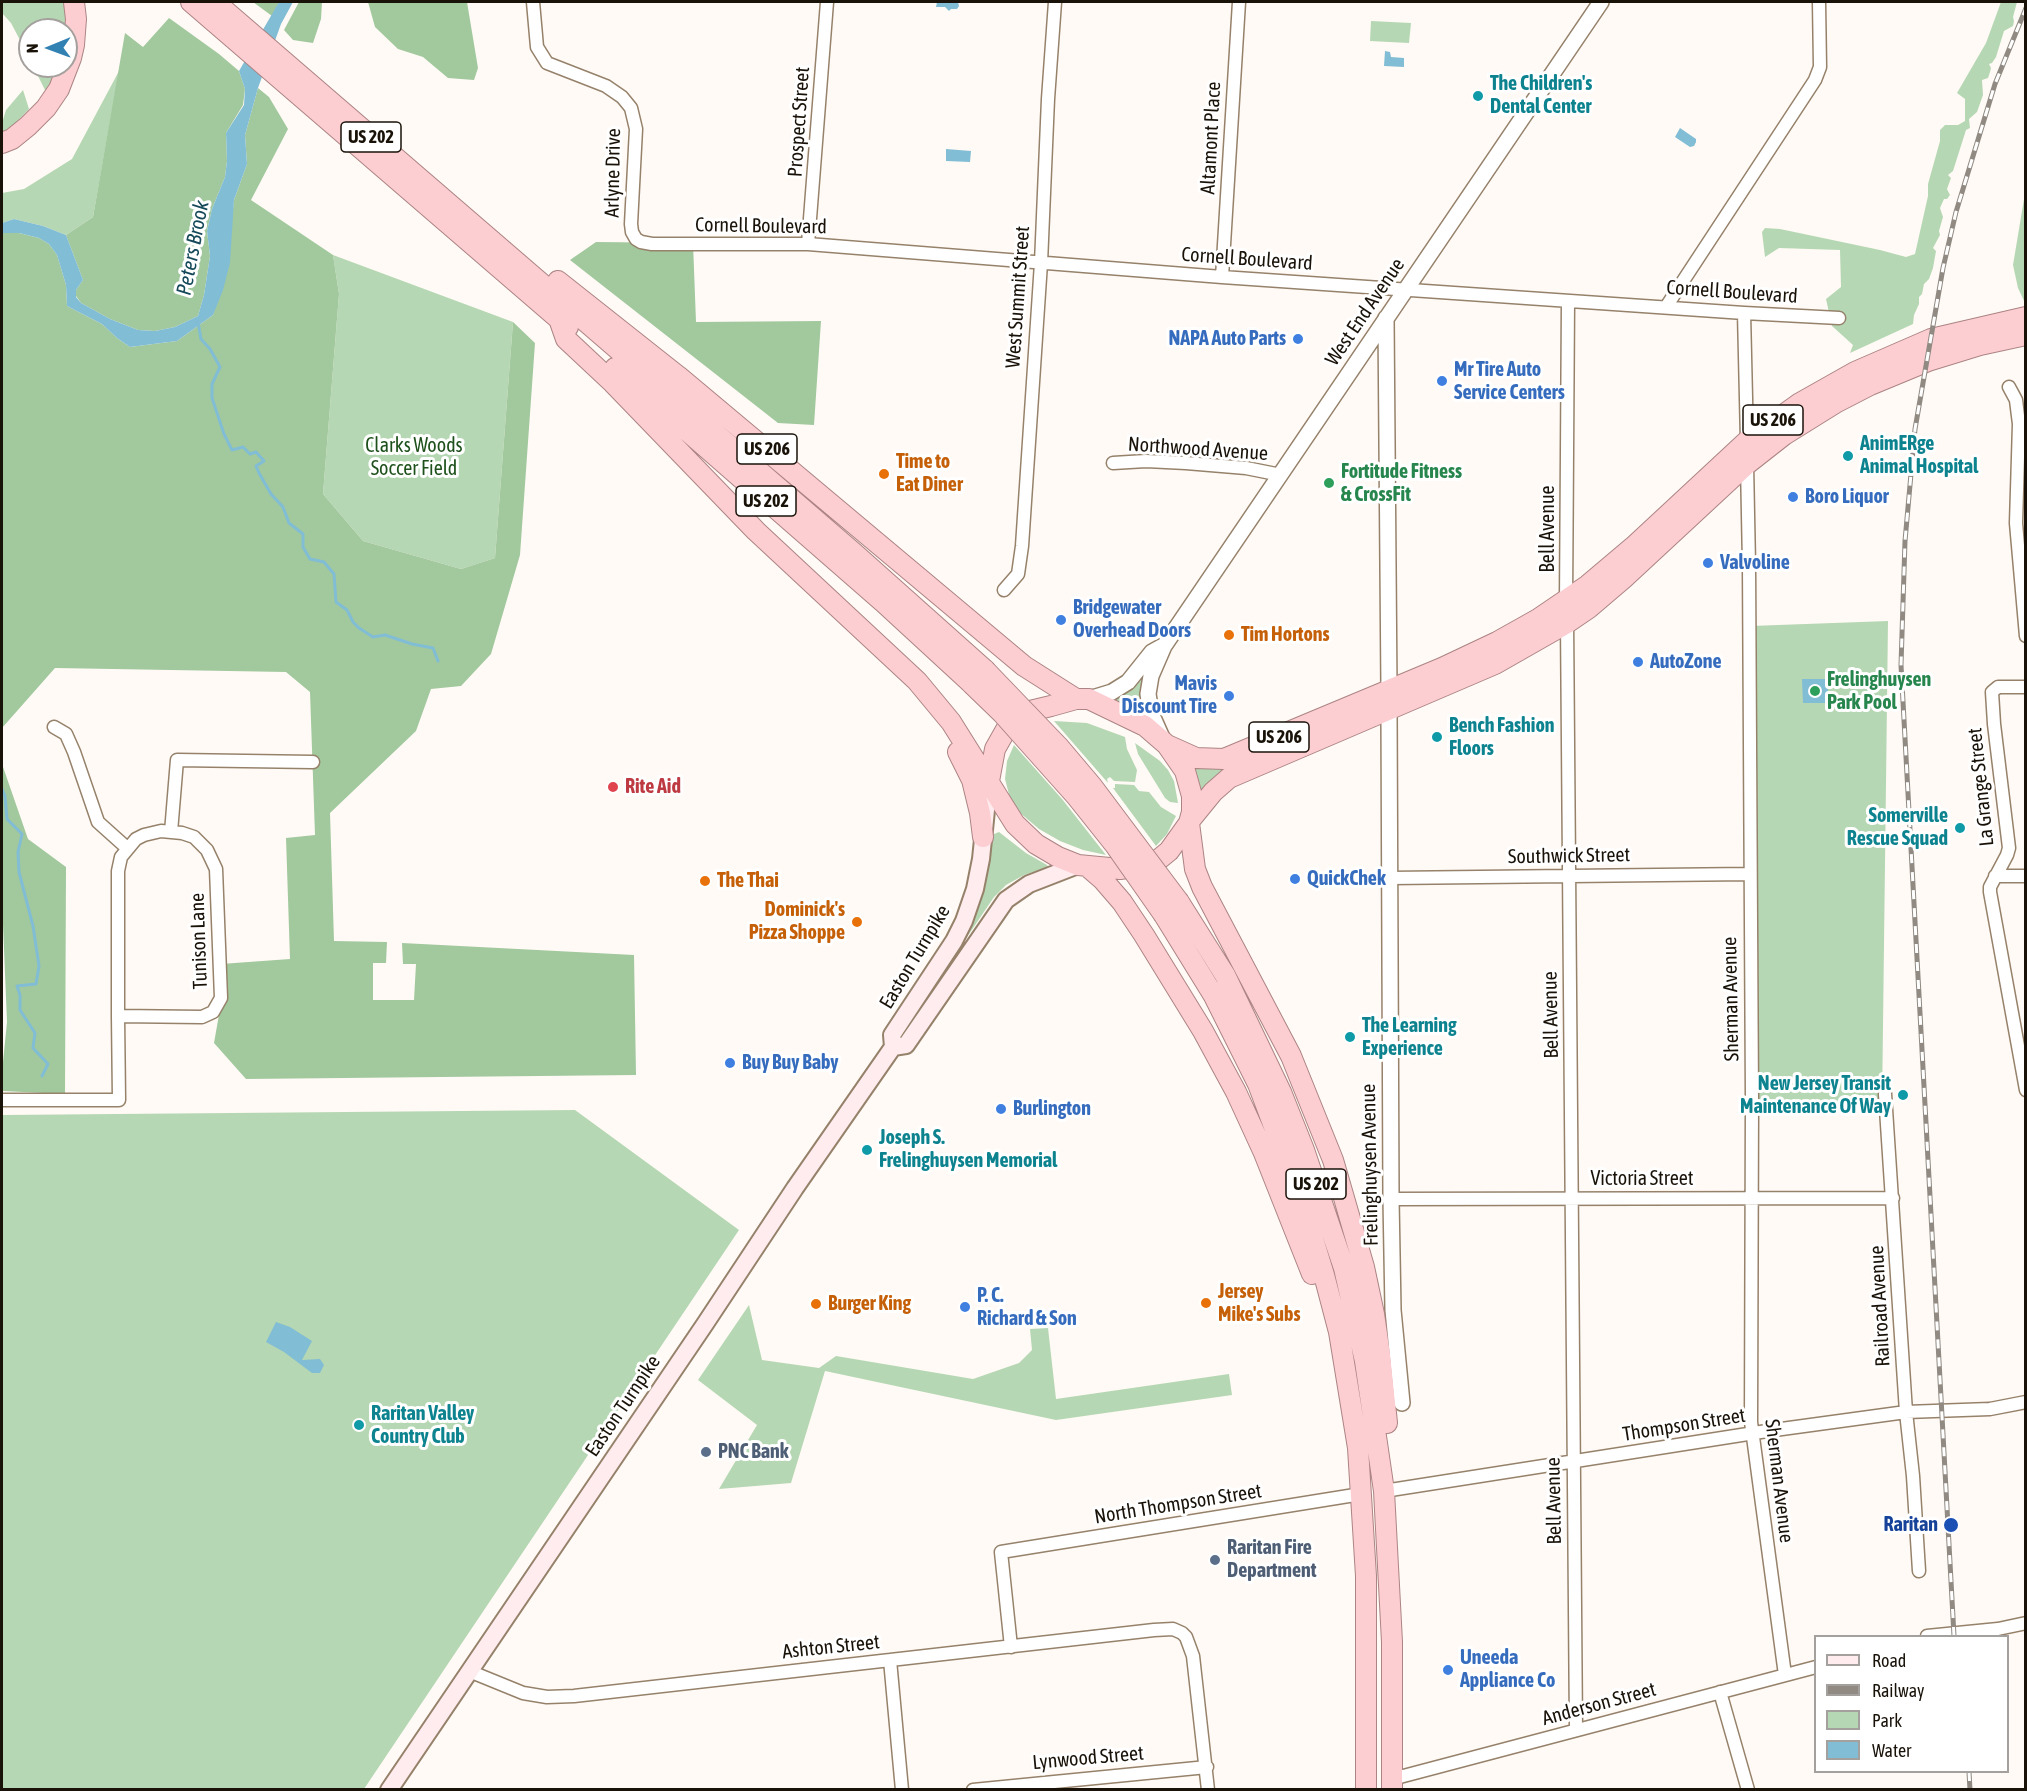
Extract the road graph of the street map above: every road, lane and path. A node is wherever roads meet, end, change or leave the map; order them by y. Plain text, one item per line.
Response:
1 (74, 2) edge
2 (191, 2) edge
3 (533, 2) edge
4 (826, 2) edge
5 (1055, 2) edge
6 (1239, 2) edge
7 (1601, 2) edge
8 (1819, 2) edge
9 (220, 9) edge
10 (288, 75) junction
11 (2, 143) edge
12 (452, 206) junction
13 (652, 244) joint
14 (808, 244) junction
15 (1041, 263) junction
16 (1222, 277) junction
17 (1407, 289) junction
18 (1568, 301) junction
19 (1666, 307) junction
20 (1744, 313) junction
21 (2025, 317) edge
22 (1386, 318) junction
23 (1839, 318) dead end
24 (559, 319) junction
25 (2025, 335) edge
26 (2008, 387) dead end
27 (1747, 441) junction
28 (1113, 463) dead end
29 (1747, 464) junction
30 (1281, 474) junction
31 (1004, 590) dead end
32 (1566, 601) junction
33 (850, 618) junction
34 (1567, 623) junction
35 (2025, 636) edge
36 (1164, 646) junction
37 (979, 677) junction
38 (2025, 687) edge
39 (1389, 690) junction
40 (1083, 699) junction
41 (1389, 711) junction
42 (54, 727) dead end
43 (1165, 742) junction
44 (313, 762) dead end
45 (989, 781) junction
46 (1190, 821) junction
47 (171, 832) junction
48 (983, 837) junction
49 (127, 848) junction
50 (1083, 866) junction
51 (1749, 874) junction
52 (1569, 876) junction
53 (1995, 876) junction
54 (2025, 876) edge
55 (1390, 878) junction
56 (118, 1017) junction
57 (2025, 1020) edge
58 (2012, 1021) junction
59 (893, 1047) junction
60 (2025, 1090) edge
61 (1885, 1094) dead end
62 (2, 1100) edge
63 (1572, 1198) junction
64 (1750, 1198) junction
65 (1893, 1198) junction
66 (1391, 1199) junction
67 (1350, 1399) junction
68 (2025, 1402) edge
69 (1402, 1403) dead end
70 (1906, 1412) junction
71 (1752, 1434) junction
72 (1573, 1462) junction
73 (1384, 1491) junction
74 (1361, 1494) junction
75 (1919, 1571) dead end
76 (2025, 1623) edge
77 (1937, 1635) edge
78 (1011, 1647) junction
79 (890, 1660) junction
80 (1814, 1667) edge
81 (469, 1671) junction
82 (1785, 1675) junction
83 (1720, 1692) junction
84 (1576, 1730) junction
85 (1207, 1767) junction
86 (1392, 1784) edge
87 (394, 1788) edge
88 (902, 1790) edge
89 (973, 1790) edge
90 (1208, 1790) edge
91 (1366, 1790) edge
92 (1748, 1790) edge

1 - 11 highway
2 - 9 highway, US 202
3 - 13 street, Arlyne Drive
4 - 14 street, Prospect Street
5 - 15 street, West Summit Street
6 - 16 street, Altamont Place
7 - 17 street, West End Avenue
8 - 19 street
9 - 10 highway, US 202
10 - 12 highway, US 202
10 - 24 highway, US 202
12 - 37 highway, US 202
12 - 40 highway, US 206
13 - 14 street, Cornell Boulevard
14 - 15 street, Cornell Boulevard
15 - 16 street, Cornell Boulevard
15 - 31 street, West Summit Street
16 - 17 street, Cornell Boulevard
17 - 18 street, Cornell Boulevard
17 - 22 street, West End Avenue
18 - 19 street, Cornell Boulevard
18 - 32 street, Bell Avenue
19 - 20 street, Cornell Boulevard
20 - 23 street, Cornell Boulevard
20 - 27 street
21 - 27 highway, US 206
22 - 30 street, West End Avenue
22 - 39 street
24 - 33 highway, US 206
24 - 37 highway, US 202
25 - 29 highway, US 206
26 - 35 street
27 - 32 highway, US 206
28 - 30 street, Northwood Avenue
29 - 34 highway, US 206
29 - 51 street, Sherman Avenue
30 - 36 street, West End Avenue
32 - 34 street, Bell Avenue
32 - 39 highway, US 206
33 - 45 highway, US 206
33 - 48 highway
34 - 41 highway, US 206
34 - 52 street, Bell Avenue
36 - 40 street, West End Avenue
36 - 43 street, West End Avenue
37 - 67 highway, US 202, bridge
37 - 73 highway, US 202, bridge
38 - 53 street, La Grange Street
39 - 43 highway, US 206
40 - 43 highway, US 206
40 - 45 highway
41 - 46 highway, US 206
41 - 55 street, Frelinghuysen Avenue
42 - 49 street
43 - 46 highway, US 206
44 - 47 street
45 - 48 main road, Easton Turnpike
45 - 50 highway, US 206
46 - 50 highway, US 206
46 - 73 highway
47 - 49 street, Tunison Lane
47 - 56 street, Tunison Lane
48 - 59 main road, Easton Turnpike
49 - 56 street
50 - 59 main road, Easton Turnpike
50 - 67 highway
51 - 52 street, Southwick Street
51 - 64 street, Sherman Avenue
52 - 55 street, Southwick Street
52 - 63 street, Bell Avenue
53 - 54 street
53 - 58 street, La Grange Street
55 - 66 street, Frelinghuysen Avenue
56 - 62 street
57 - 58 street
58 - 60 street, La Grange Street
59 - 81 main road, Easton Turnpike
61 - 65 street, Railroad Avenue
63 - 64 street, Victoria Street
63 - 66 street, Victoria Street
63 - 72 street, Bell Avenue
64 - 65 street, Victoria Street
64 - 71 street, Sherman Avenue
65 - 70 street, Railroad Avenue
66 - 69 street, Frelinghuysen Avenue
67 - 74 highway, US 202
68 - 70 street, Thompson Street
70 - 71 street, Thompson Street
70 - 75 street, Railroad Avenue
71 - 72 street, Thompson Street
71 - 82 street, Sherman Avenue
72 - 73 street, Thompson Street
72 - 84 street, Bell Avenue
73 - 86 highway, US 202
74 - 78 street, North Thompson Street
74 - 91 highway, US 202
76 - 77 street
78 - 79 street, Ashton Street
78 - 85 street, Ashton Street
79 - 81 street, Ashton Street
79 - 88 street
80 - 82 street, Anderson Street
81 - 87 main road, Easton Turnpike
82 - 83 street, Anderson Street
83 - 84 street, Anderson Street
83 - 92 street
84 - 86 street, Anderson Street
85 - 89 street, Lynwood Street
85 - 90 street

